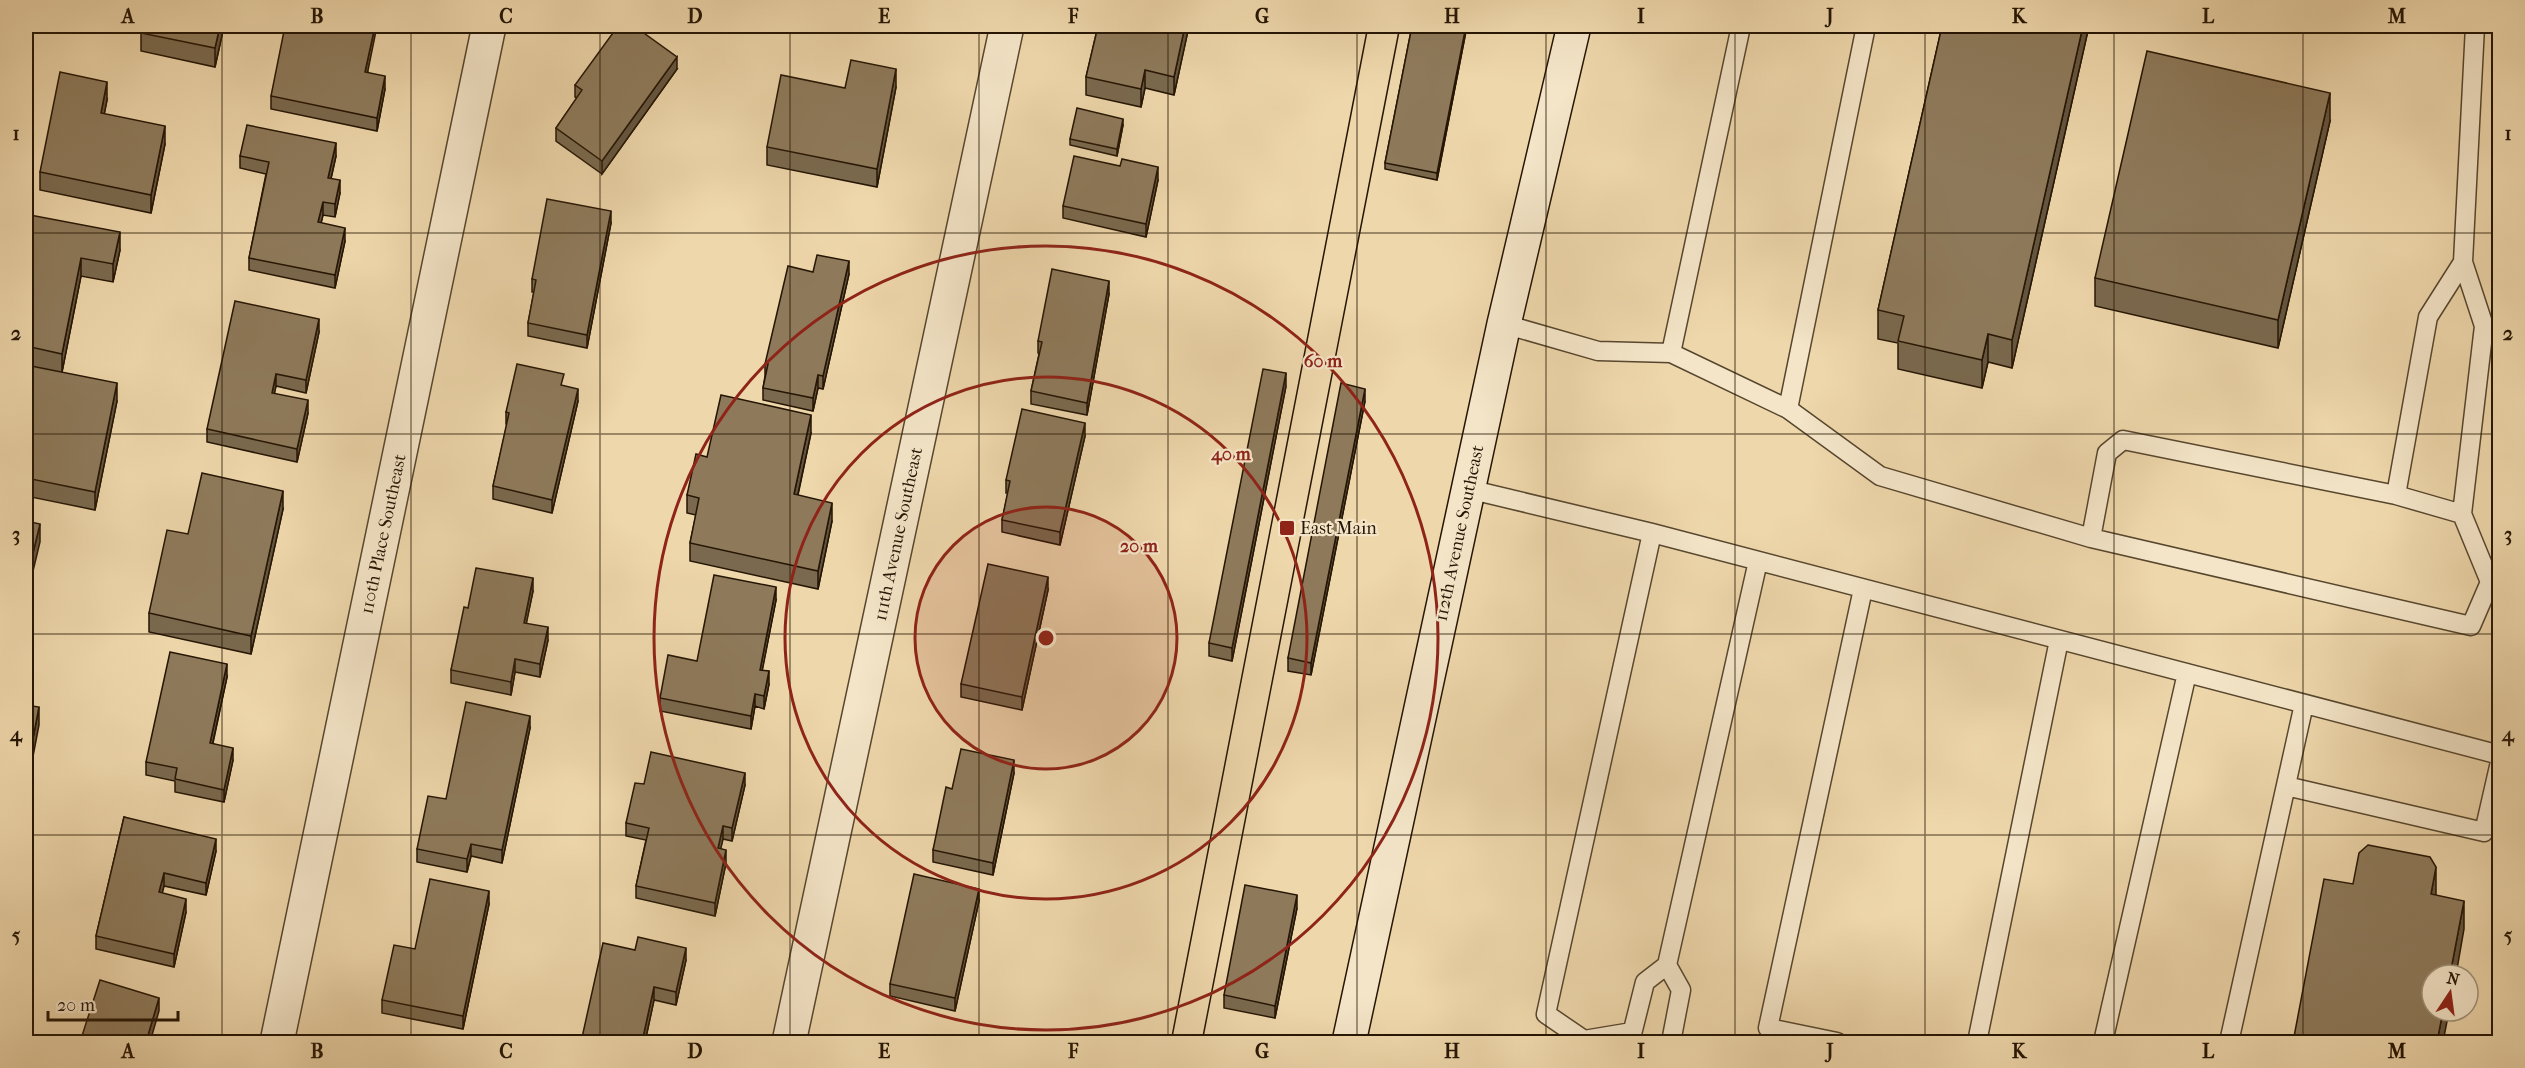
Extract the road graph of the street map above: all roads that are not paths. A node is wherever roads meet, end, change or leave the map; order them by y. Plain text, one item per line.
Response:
1 (489, 26) edge
2 (1007, 26) edge
3 (1574, 26) edge
4 (1741, 26) edge
5 (1866, 26) edge
6 (2475, 26) edge
7 (2463, 262) junction
8 (1504, 324) junction
9 (1671, 352) junction
10 (1788, 409) junction
11 (1468, 489) junction
12 (2396, 495) junction
13 (2462, 514) junction
14 (1652, 533) junction
15 (2091, 538) junction
16 (1758, 561) junction
17 (2494, 584) edge
18 (1863, 589) junction
19 (2060, 640) junction
20 (2187, 673) junction
21 (2304, 704) junction
22 (2499, 755) edge
23 (2499, 762) edge
24 (2286, 786) junction
25 (1667, 965) junction
26 (1631, 1037) edge
27 (277, 1042) edge
28 (789, 1042) edge
29 (1349, 1042) edge
30 (1671, 1042) edge
31 (1837, 1042) edge
32 (1977, 1042) edge
33 (2103, 1042) edge
34 (2229, 1042) edge

1 - 27 street, 110th Place Southeast
2 - 28 street, 111th Avenue Southeast
3 - 8 street, 112th Avenue Southeast
4 - 9 lane
5 - 10 lane
6 - 7 lane
7 - 12 lane
7 - 13 lane
8 - 9 lane
8 - 11 street, 112th Avenue Southeast
9 - 10 lane
10 - 15 lane
11 - 14 lane
11 - 29 street, 112th Avenue Southeast
12 - 13 lane
12 - 15 lane
13 - 17 lane
14 - 16 lane
14 - 26 lane
15 - 17 lane
16 - 18 lane
16 - 25 lane
18 - 19 lane
18 - 31 lane
19 - 20 lane
19 - 32 lane
20 - 21 lane
20 - 33 lane
21 - 22 lane
21 - 24 lane
23 - 24 lane
24 - 34 lane
25 - 26 lane
25 - 30 lane

